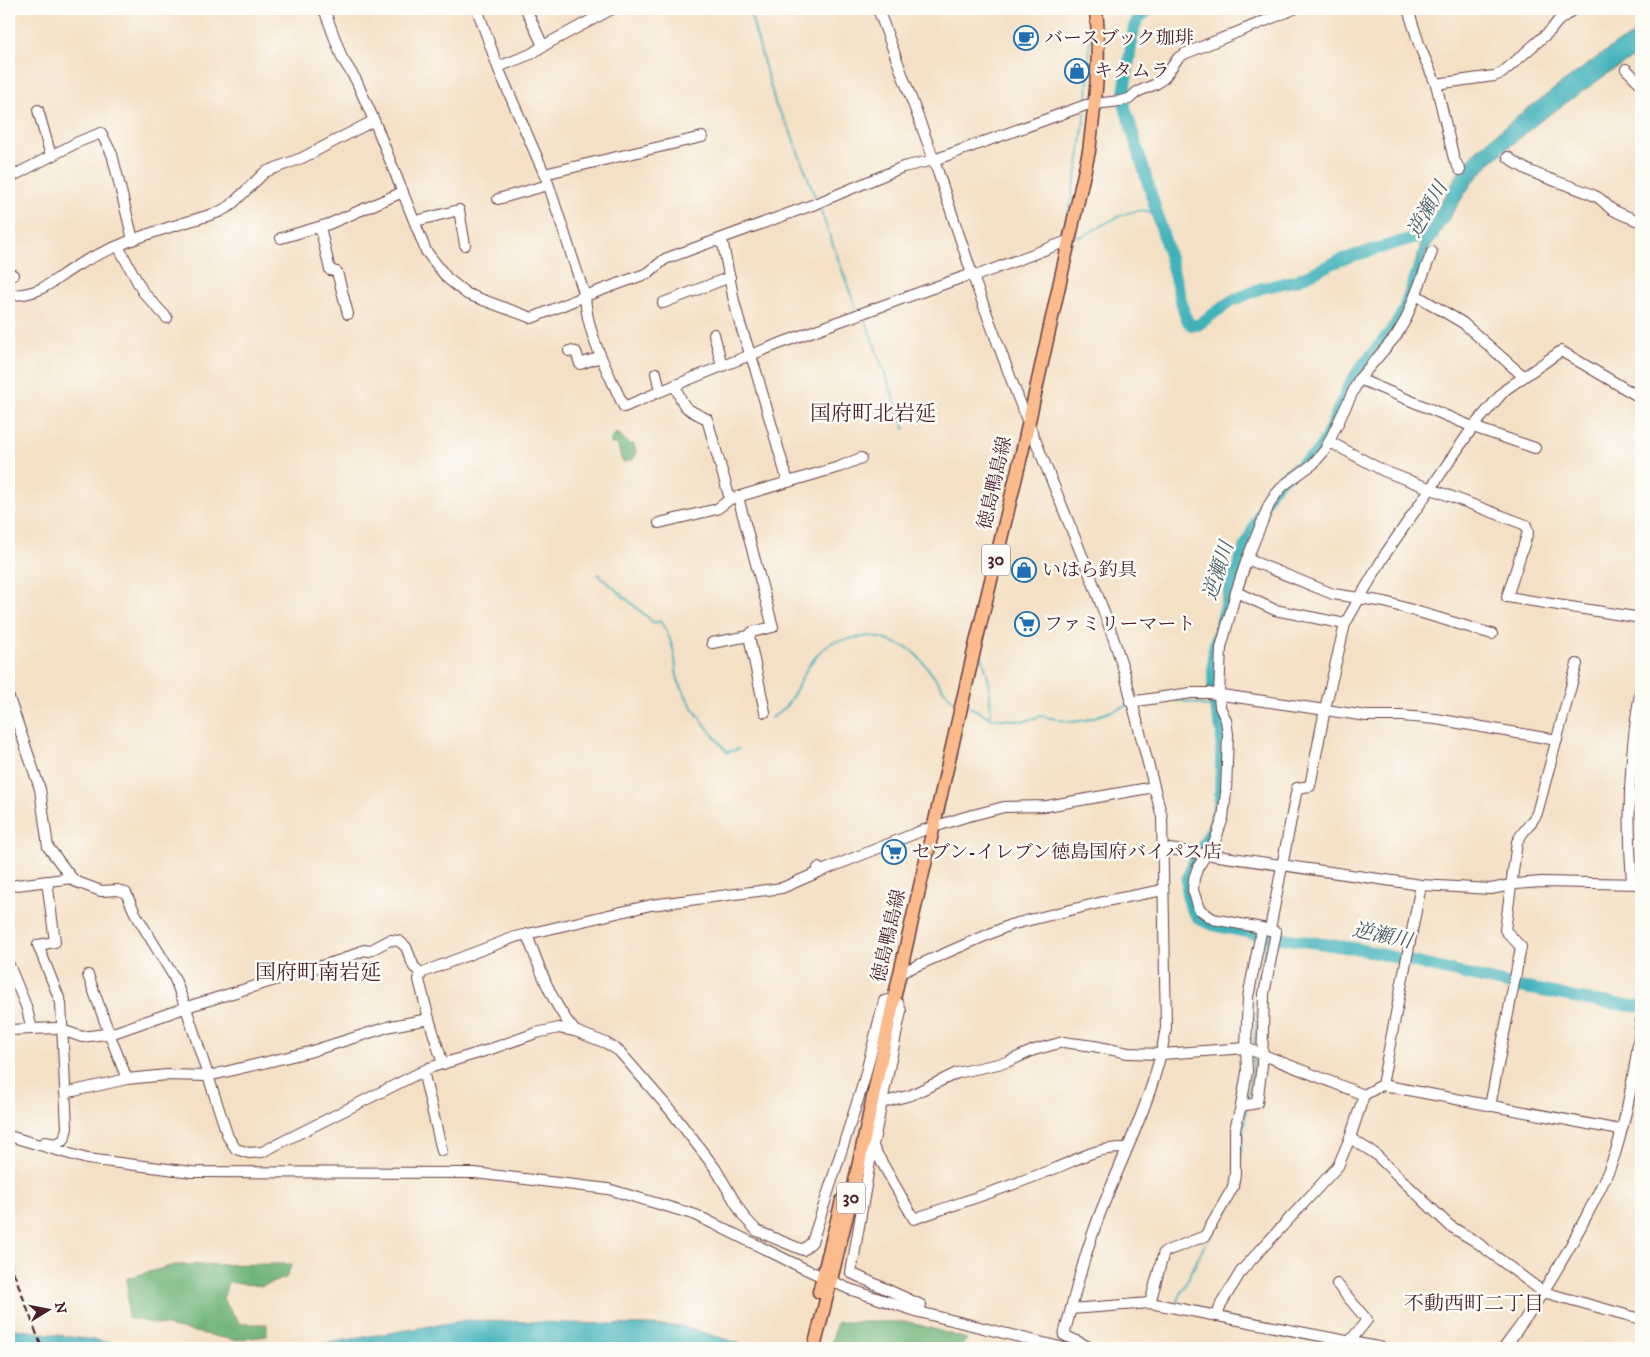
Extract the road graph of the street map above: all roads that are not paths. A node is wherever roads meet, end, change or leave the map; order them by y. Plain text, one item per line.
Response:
1 (324, 9) edge
2 (477, 9) edge
3 (526, 9) edge
4 (612, 9) edge
5 (878, 9) edge
6 (1096, 9) edge
7 (1294, 9) edge
8 (1408, 9) edge
9 (1574, 9) edge
10 (543, 46) junction
11 (498, 68) junction
12 (1626, 69) dead end
13 (1436, 84) junction
14 (1641, 84) edge
15 (1096, 103) junction
16 (42, 113) dead end
17 (374, 121) junction
18 (702, 137) dead end
19 (51, 156) junction
20 (1508, 157) dead end
21 (934, 160) junction
22 (1460, 170) dead end
23 (544, 174) junction
24 (9, 178) edge
25 (548, 185) junction
26 (403, 192) junction
27 (498, 199) dead end
28 (416, 222) junction
29 (1641, 222) edge
30 (320, 226) junction
31 (281, 238) dead end
32 (133, 240) junction
33 (1070, 240) junction
34 (716, 241) junction
35 (465, 245) dead end
36 (118, 246) junction
37 (1432, 252) dead end
38 (973, 275) junction
39 (730, 277) junction
40 (9, 295) edge
41 (1416, 295) junction
42 (586, 296) junction
43 (663, 303) dead end
44 (348, 314) dead end
45 (168, 318) dead end
46 (714, 334) dead end
47 (569, 351) dead end
48 (750, 355) junction
49 (600, 356) junction
50 (722, 366) junction
51 (656, 374) dead end
52 (1523, 376) junction
53 (1359, 379) junction
54 (675, 385) junction
55 (660, 391) junction
56 (1641, 398) edge
57 (1028, 422) junction
58 (1473, 427) junction
59 (1330, 442) junction
60 (1535, 448) dead end
61 (861, 458) dead end
62 (788, 482) junction
63 (1431, 489) junction
64 (734, 498) junction
65 (660, 522) dead end
66 (1247, 559) junction
67 (1236, 592) junction
68 (1359, 599) junction
69 (1641, 618) edge
70 (1346, 624) junction
71 (1492, 634) dead end
72 (749, 636) junction
73 (712, 643) dead end
74 (1577, 664) dead end
75 (1641, 692) edge
76 (1215, 694) junction
77 (9, 698) edge
78 (1130, 702) junction
79 (1326, 709) junction
80 (765, 712) dead end
81 (1557, 740) junction
82 (1154, 787) junction
83 (934, 827) junction
84 (1162, 848) junction
85 (1201, 853) junction
86 (1282, 866) junction
87 (72, 878) junction
88 (47, 881) junction
89 (1637, 884) edge
90 (1421, 885) junction
91 (1510, 885) junction
92 (9, 886) edge
93 (1163, 890) junction
94 (1267, 933) junction
95 (527, 934) junction
96 (9, 965) edge
97 (420, 973) junction
98 (900, 973) junction
99 (88, 975) dead end
100 (894, 998) junction
101 (186, 1008) junction
102 (428, 1019) junction
103 (1641, 1020) edge
104 (32, 1029) junction
105 (9, 1030) edge
106 (63, 1030) junction
107 (575, 1031) junction
108 (109, 1033) junction
109 (1254, 1051) junction
110 (1162, 1054) junction
111 (443, 1064) junction
112 (1638, 1070) edge
113 (423, 1071) junction
114 (208, 1076) junction
115 (127, 1079) junction
116 (1382, 1085) junction
117 (65, 1093) junction
118 (1364, 1094) junction
119 (1246, 1104) junction
120 (876, 1106) junction
121 (1490, 1106) junction
122 (1620, 1130) junction
123 (9, 1136) edge
124 (1350, 1138) junction
125 (34, 1143) junction
126 (873, 1147) junction
127 (1127, 1148) junction
128 (442, 1151) dead end
129 (826, 1282) junction
130 (1337, 1284) dead end
131 (1543, 1292) junction
132 (1150, 1303) junction
133 (1071, 1310) junction
134 (919, 1312) junction
135 (1217, 1316) junction
136 (1641, 1318) edge
137 (1350, 1341) junction
138 (806, 1348) edge
139 (814, 1348) edge
140 (1064, 1348) edge
141 (1092, 1348) edge
142 (1383, 1348) edge
143 (1504, 1348) edge

1 - 17 street
2 - 11 street
3 - 10 street
4 - 10 street
5 - 21 street
6 - 15 main road, 徳島鴨島線 / 30
7 - 15 street
8 - 13 street
9 - 13 street
10 - 11 street
11 - 23 street
12 - 14 street
13 - 22 street
15 - 21 street
15 - 33 main road, 徳島鴨島線 / 30
16 - 19 street
17 - 26 street
17 - 32 street
18 - 23 street
19 - 24 street
19 - 32 street
20 - 29 street
21 - 34 street
21 - 38 street
23 - 25 street
25 - 27 street
25 - 42 street
26 - 28 street
26 - 30 street
28 - 35 street
28 - 42 street
30 - 31 street
30 - 44 street
32 - 36 street
33 - 38 street
33 - 57 main road, 徳島鴨島線 / 30
34 - 39 street
34 - 42 street
36 - 40 street
36 - 45 street
37 - 41 street
38 - 48 street
38 - 57 street
39 - 43 street
39 - 48 street
41 - 52 street
41 - 53 street
42 - 49 street
46 - 50 street
47 - 49 street
48 - 50 street
48 - 62 street
49 - 55 street
50 - 54 street
51 - 55 street
52 - 56 street
52 - 58 street
53 - 58 street
53 - 59 street
54 - 55 street
54 - 64 street
57 - 78 street
57 - 83 main road, 徳島鴨島線 / 30
58 - 60 street
58 - 63 street
59 - 63 street
59 - 66 street
61 - 62 street
62 - 64 street
63 - 68 street
63 - 69 street
64 - 65 street
64 - 72 street
66 - 67 street
66 - 68 street
67 - 70 street
67 - 76 street
68 - 70 street
68 - 71 street
70 - 79 street
72 - 73 street
72 - 80 street
74 - 81 street
75 - 89 street
76 - 78 street
76 - 79 street
76 - 85 street
77 - 87 street
78 - 82 street
79 - 81 street
79 - 86 street
81 - 91 street
82 - 83 street
82 - 84 street
83 - 95 street
83 - 98 main road, 徳島鴨島線 / 30
84 - 85 street
84 - 93 street
85 - 86 street
85 - 94 street
86 - 90 street
86 - 94 street
87 - 88 street
87 - 101 street
88 - 92 street
88 - 106 street
89 - 91 street
90 - 91 street
90 - 116 street
91 - 121 street
93 - 98 street
93 - 110 street
94 - 109 street
94 - 109 street
95 - 97 street
95 - 107 street
96 - 104 street
97 - 101 street
97 - 102 street
98 - 100 main road, 徳島鴨島線 / 30
99 - 108 street
100 - 107 street
100 - 120 main road, 徳島鴨島線 / 30
101 - 108 street
101 - 114 street
102 - 111 street
102 - 114 street
103 - 112 street
104 - 105 street
104 - 106 street
106 - 108 street
106 - 117 street
107 - 111 street
108 - 115 street
109 - 110 street
109 - 118 street
109 - 119 street
109 - 119 street
110 - 120 street
110 - 127 street
111 - 113 street
112 - 122 street
113 - 114 street
113 - 128 street
114 - 115 street
115 - 117 street
116 - 118 street
116 - 121 street
117 - 125 street
118 - 124 street
119 - 132 street
120 - 126 street
120 - 129 main road, 徳島鴨島線 / 30
121 - 122 street
122 - 131 street
123 - 125 street
124 - 131 street
124 - 135 street
125 - 129 street
126 - 127 street
126 - 134 street
127 - 133 street
129 - 134 street
129 - 138 main road, 徳島鴨島線 / 30
129 - 139 main road, 徳島鴨島線 / 30
130 - 137 street
131 - 136 street
131 - 143 street
132 - 133 street
132 - 135 street
133 - 141 street
134 - 140 street
135 - 137 street
137 - 142 street

